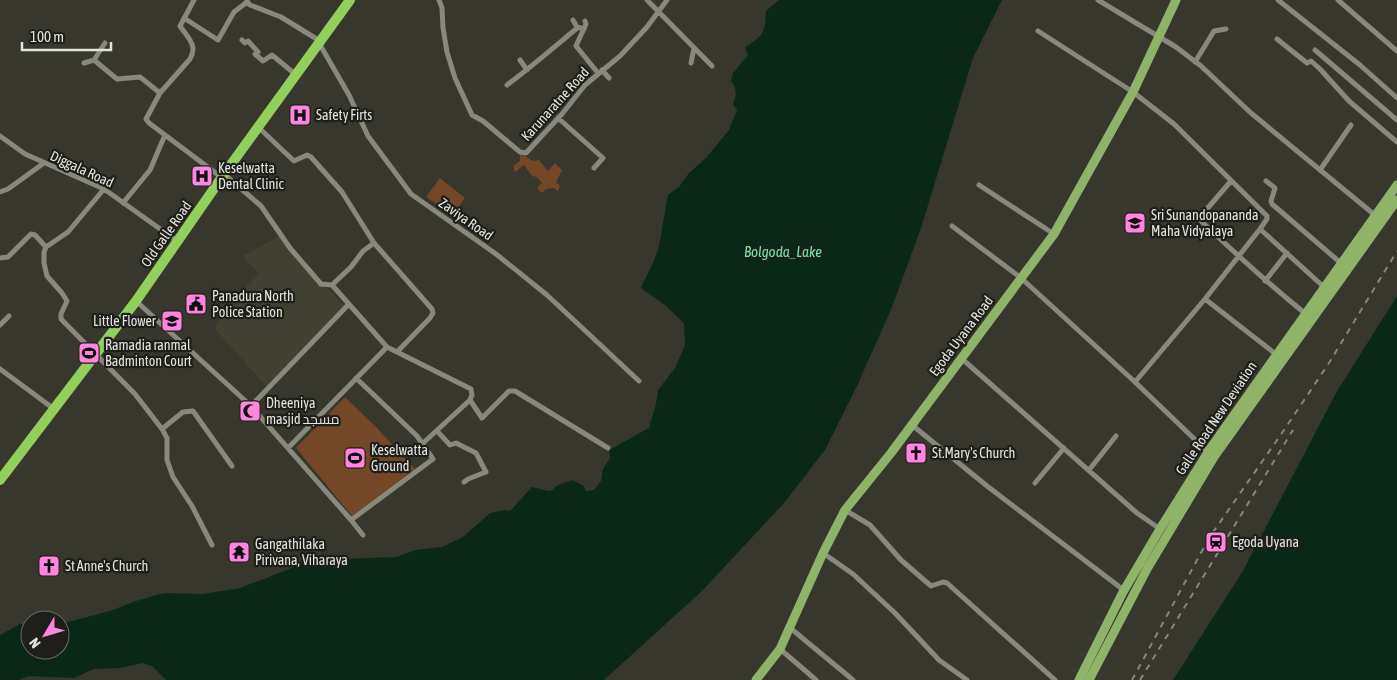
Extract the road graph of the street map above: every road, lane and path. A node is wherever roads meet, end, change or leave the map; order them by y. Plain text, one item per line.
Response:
1 (194, 0) edge
2 (350, 0) edge
3 (439, 0) edge
4 (647, 0) edge
5 (667, 0) edge
6 (1098, 0) edge
7 (1176, 0) edge
8 (1278, 0) edge
9 (1338, 0) edge
10 (247, 1) edge
11 (658, 12) junction
12 (184, 18) junction
13 (573, 20) dead end
14 (586, 20) dead end
15 (577, 27) junction
16 (584, 29) junction
17 (1226, 29) dead end
18 (1038, 31) dead end
19 (1158, 36) junction
20 (1277, 39) dead end
21 (242, 40) dead end
22 (320, 42) junction
23 (105, 43) dead end
24 (694, 48) junction
25 (1316, 50) dead end
26 (1397, 51) edge
27 (94, 60) junction
28 (520, 60) dead end
29 (1195, 62) junction
30 (84, 63) dead end
31 (691, 63) dead end
32 (712, 66) dead end
33 (528, 70) junction
34 (600, 71) junction
35 (295, 74) junction
36 (609, 78) dead end
37 (507, 85) dead end
38 (1133, 92) junction
39 (160, 93) junction
40 (1397, 98) edge
41 (558, 118) junction
42 (1397, 120) edge
43 (1351, 125) dead end
44 (258, 127) junction
45 (165, 135) junction
46 (0, 136) edge
47 (1397, 142) edge
48 (44, 163) junction
49 (594, 168) dead end
50 (1320, 170) junction
51 (223, 176) junction
52 (1231, 181) junction
53 (1266, 181) dead end
54 (979, 185) dead end
55 (1397, 186) edge
56 (104, 189) junction
57 (0, 192) edge
58 (1397, 200) edge
59 (123, 203) junction
60 (1376, 216) junction
61 (952, 226) dead end
62 (1260, 229) junction
63 (1054, 234) junction
64 (177, 241) junction
65 (374, 243) junction
66 (46, 247) junction
67 (1287, 253) junction
68 (1239, 256) junction
69 (0, 258) edge
70 (1342, 264) junction
71 (1021, 278) junction
72 (1265, 281) junction
73 (332, 285) junction
74 (1325, 288) junction
75 (1205, 299) junction
76 (136, 301) junction
77 (349, 304) junction
78 (1306, 314) junction
79 (9, 316) dead end
80 (0, 325) edge
81 (387, 347) junction
82 (397, 352) junction
83 (96, 354) junction
84 (1277, 355) junction
85 (961, 358) junction
86 (0, 369) edge
87 (356, 378) junction
88 (639, 381) dead end
89 (1135, 382) junction
90 (470, 400) junction
91 (251, 406) junction
92 (54, 409) junction
93 (912, 424) junction
94 (162, 429) junction
95 (437, 431) junction
96 (1116, 436) dead end
97 (422, 444) junction
98 (288, 448) junction
99 (608, 448) dead end
100 (1064, 448) junction
101 (1211, 455) junction
102 (232, 466) dead end
103 (1089, 470) junction
104 (0, 480) edge
105 (464, 482) dead end
106 (1035, 483) dead end
107 (845, 510) junction
108 (351, 520) junction
109 (1160, 529) junction
110 (363, 535) dead end
111 (212, 545) dead end
112 (823, 553) junction
113 (1123, 592) junction
114 (789, 627) junction
115 (780, 649) junction
116 (756, 680) edge
117 (816, 680) edge
118 (853, 680) edge
119 (968, 680) edge
120 (1055, 680) edge
121 (1079, 680) edge
122 (1090, 680) edge

1 - 12 street
2 - 22 highway, Old Galle Road
3 - 41 street, Karunaratne Road
4 - 11 street
5 - 11 street, Karunaratne Road
6 - 19 street
7 - 19 main road, Egoda Uyana Road
8 - 40 street
9 - 26 street
10 - 12 street
10 - 22 street
11 - 24 street
11 - 34 street, Karunaratne Road
12 - 39 street
13 - 15 street
14 - 16 street
15 - 16 street
15 - 33 street
16 - 34 street
17 - 29 street
18 - 38 street
19 - 29 street
19 - 38 main road, Egoda Uyana Road
20 - 47 street
21 - 35 street
22 - 35 highway, Old Galle Road
22 - 88 street, Zaviya Road
23 - 27 street
24 - 31 street
24 - 32 street
25 - 42 street
27 - 30 street
27 - 39 street
28 - 33 street
29 - 50 street
33 - 37 street
34 - 36 street
34 - 41 street, Karunaratne Road
35 - 44 highway, Old Galle Road
38 - 52 street
38 - 63 main road, Egoda Uyana Road
39 - 45 street
41 - 49 street
43 - 50 street
44 - 51 highway, Old Galle Road
44 - 65 street
45 - 51 street
45 - 59 street
46 - 48 street, Diggala Road
48 - 56 street, Diggala Road
48 - 57 street
50 - 60 street
51 - 64 highway, Old Galle Road
51 - 73 street
52 - 62 street
52 - 68 street
53 - 70 street
54 - 63 street
55 - 60 main road, Galle Road New Deviation
56 - 59 street, Diggala Road
56 - 66 street
58 - 101 main road, Galle Road New Deviation
59 - 64 street, Diggala Road
60 - 70 main road, Galle Road New Deviation
61 - 71 street
62 - 67 street
62 - 68 street
63 - 71 main road, Egoda Uyana Road
64 - 76 highway, Old Galle Road
65 - 73 street
65 - 82 street
66 - 69 street
66 - 83 street
67 - 72 street
67 - 74 street
68 - 72 street
68 - 75 street
70 - 74 main road, Galle Road New Deviation
71 - 85 main road, Egoda Uyana Road
71 - 89 street
72 - 78 street
73 - 77 street
74 - 78 main road, Galle Road New Deviation
75 - 84 street
75 - 89 street
76 - 83 highway, Old Galle Road
76 - 91 street
77 - 81 street
77 - 91 street
78 - 84 main road, Galle Road New Deviation
79 - 80 street
81 - 82 street
81 - 87 street
82 - 90 street
83 - 92 highway, Old Galle Road
83 - 94 street
84 - 101 main road, Galle Road New Deviation
85 - 93 main road, Egoda Uyana Road
85 - 100 street
86 - 92 street
87 - 97 street
87 - 98 street
89 - 101 street
90 - 95 street
90 - 99 street
91 - 98 street
92 - 104 highway, Old Galle Road
93 - 107 main road, Egoda Uyana Road
93 - 113 street
94 - 102 street
94 - 111 street
95 - 97 street
95 - 105 street
96 - 103 street
97 - 108 street
98 - 108 street
100 - 103 street
100 - 106 street
101 - 109 main road, Galle Road New Deviation
101 - 122 main road, Galle Road New Deviation
103 - 109 street
107 - 112 main road, Egoda Uyana Road
107 - 120 street
108 - 110 street
109 - 113 main road, Galle Road New Deviation
112 - 114 main road, Egoda Uyana Road
112 - 119 street
113 - 121 main road, Galle Road New Deviation
114 - 115 main road, Egoda Uyana Road
114 - 118 street
115 - 116 main road, Egoda Uyana Road
115 - 117 street

